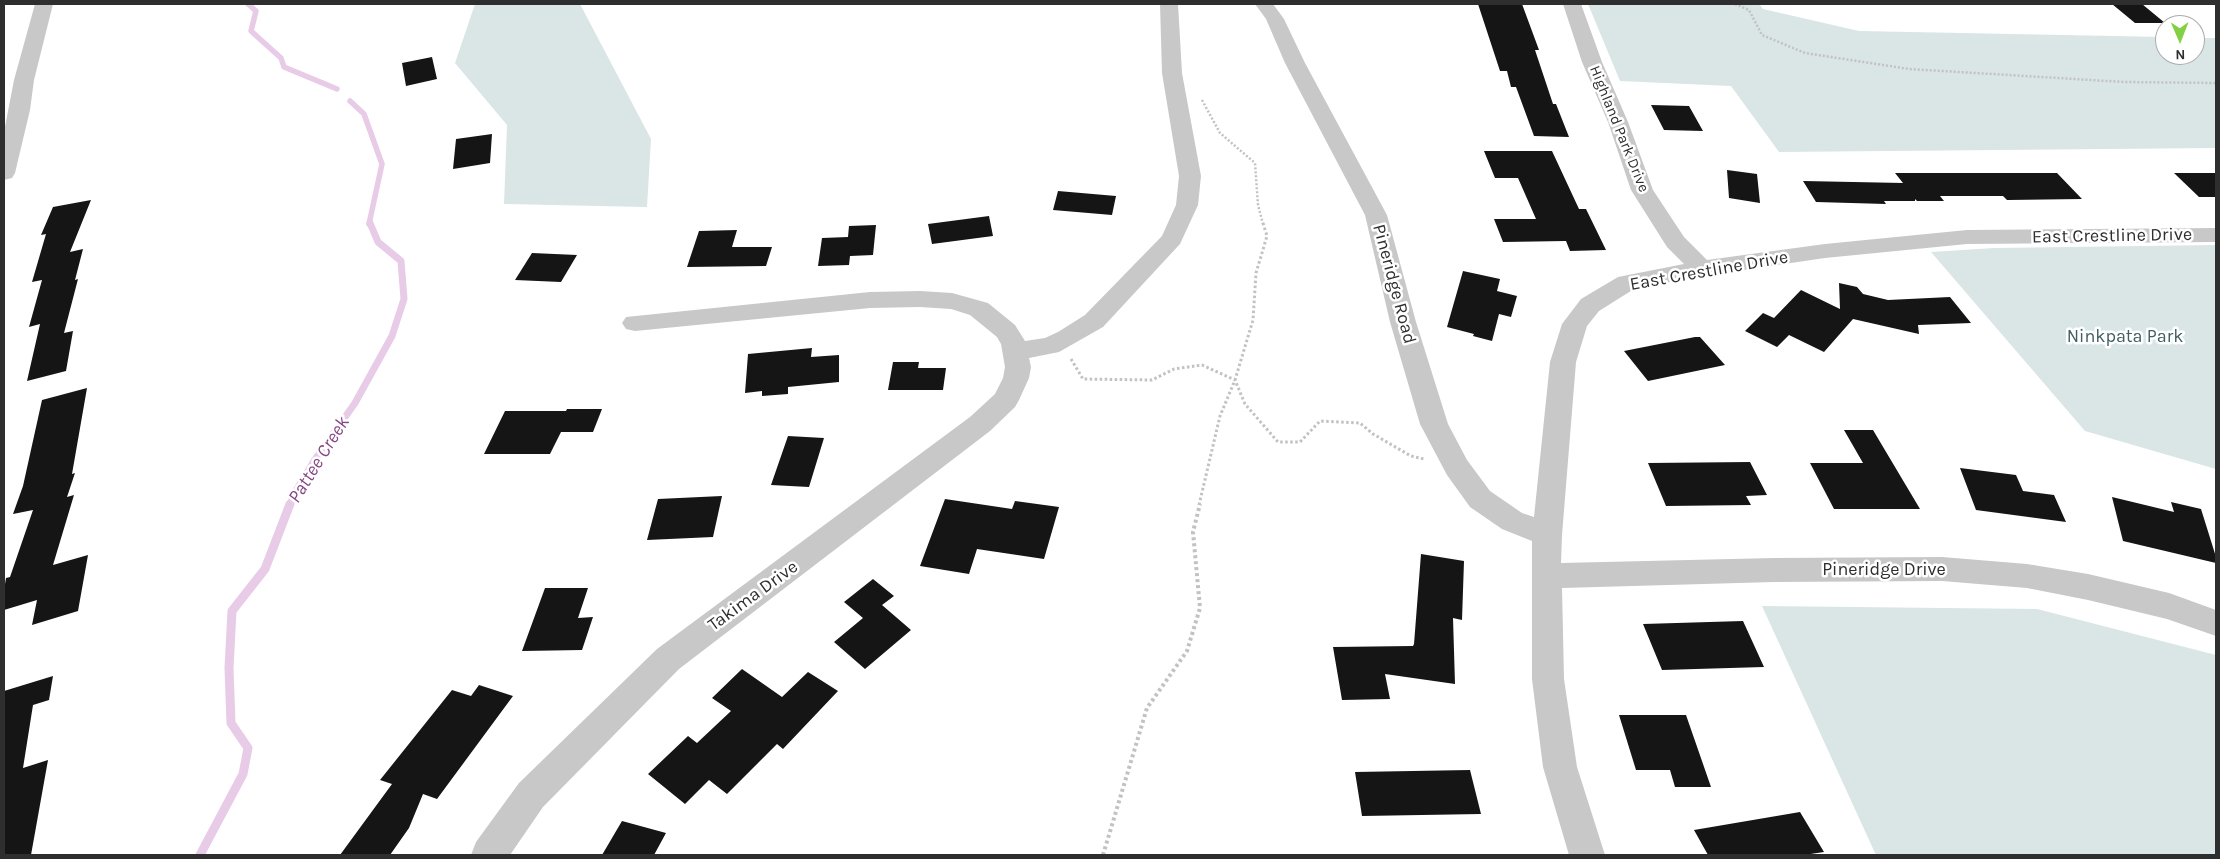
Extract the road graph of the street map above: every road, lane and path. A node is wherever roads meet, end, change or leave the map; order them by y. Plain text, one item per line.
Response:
1 (44, 4) edge
2 (1169, 4) edge
3 (1264, 4) edge
4 (1572, 4) edge
5 (1735, 4) edge
6 (2216, 83) edge
7 (1201, 99) dead end
8 (4, 173) edge
9 (2216, 235) edge
10 (1702, 268) junction
11 (635, 323) dead end
12 (1067, 338) junction
13 (1015, 351) junction
14 (1235, 380) junction
15 (1457, 467) junction
16 (1546, 535) junction
17 (1546, 576) junction
18 (2216, 623) edge
19 (489, 855) edge
20 (1103, 855) edge
21 (1587, 855) edge

1 - 8 street
2 - 12 street
3 - 15 street, Pineridge Road
4 - 10 street, Highland Park Drive
5 - 6 path
7 - 14 path
9 - 10 street, East Crestline Drive
10 - 16 street, East Crestline Drive
11 - 13 street, Takima Drive
12 - 13 street
12 - 14 path
13 - 19 street, Takima Drive
14 - 15 path
14 - 20 path
15 - 16 street, Pineridge Road
16 - 17 street, East Crestline Drive
17 - 18 street, Pineridge Drive
17 - 21 street, East Crestline Drive

